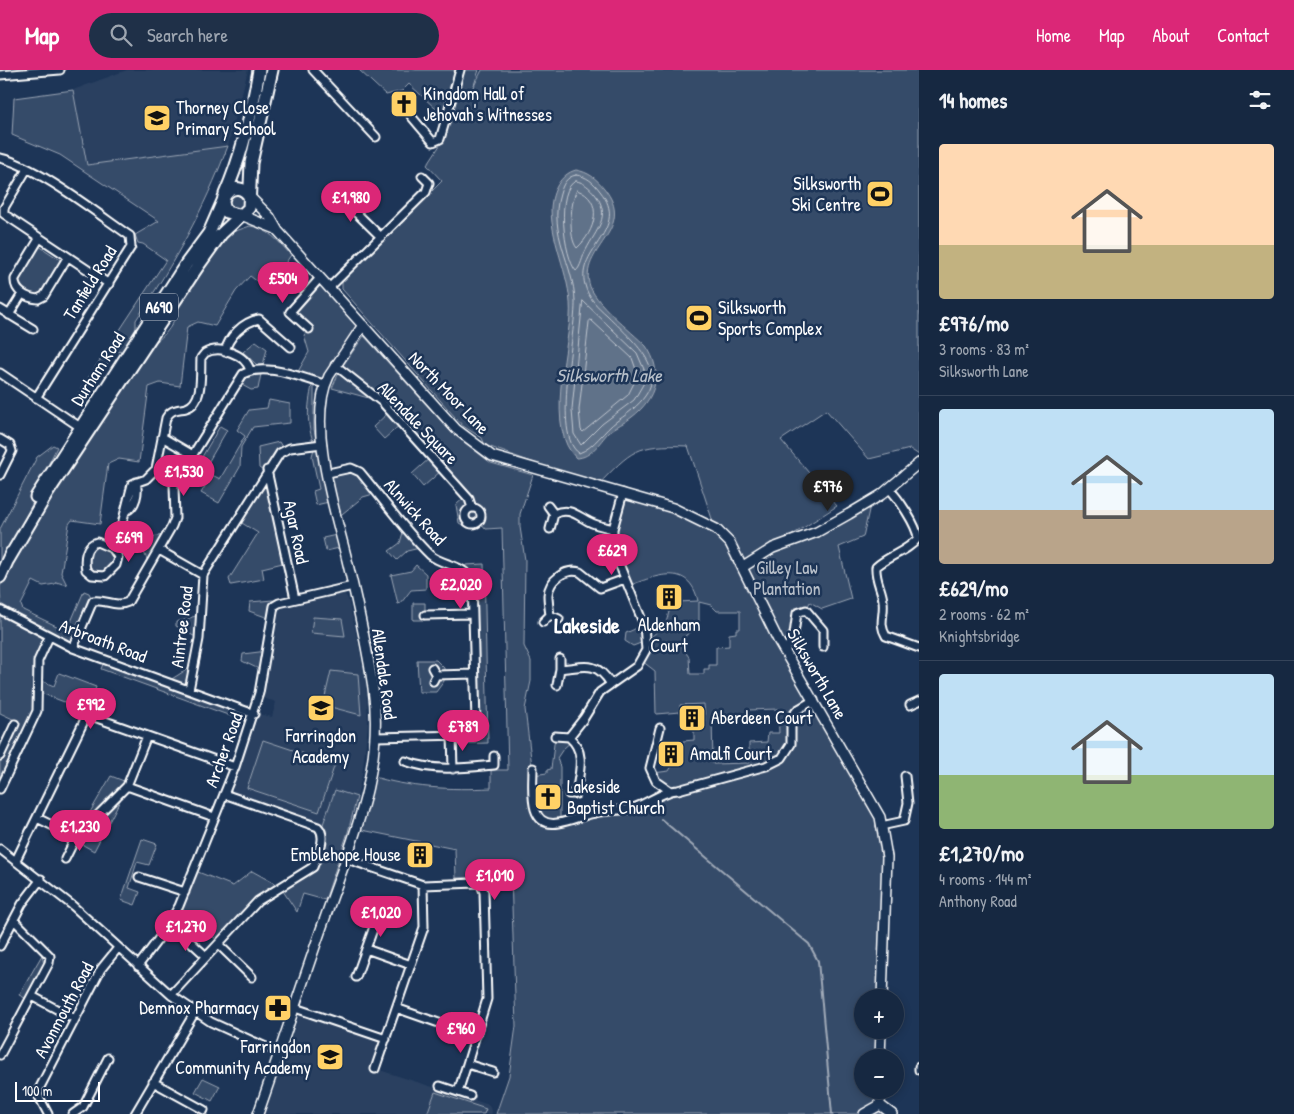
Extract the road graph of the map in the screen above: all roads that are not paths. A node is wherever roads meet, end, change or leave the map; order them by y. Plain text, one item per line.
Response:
1 (60, 70) edge
2 (259, 70) edge
3 (272, 70) edge
4 (313, 70) edge
5 (460, 70) edge
6 (0, 75) edge
7 (411, 116) dead end
8 (376, 136) dead end
9 (0, 158) edge
10 (27, 169) junction
11 (422, 176) dead end
12 (337, 194) dead end
13 (249, 197) junction
14 (224, 198) junction
15 (240, 215) junction
16 (276, 228) junction
17 (381, 238) junction
18 (39, 239) junction
19 (67, 258) junction
20 (320, 278) junction
21 (109, 284) junction
22 (329, 288) junction
23 (22, 294) junction
24 (0, 309) edge
25 (10, 315) junction
26 (363, 325) junction
27 (33, 329) dead end
28 (309, 329) dead end
29 (291, 347) dead end
30 (225, 352) junction
31 (335, 366) junction
32 (250, 370) junction
33 (0, 373) edge
34 (325, 384) junction
35 (36, 398) junction
36 (80, 427) junction
37 (162, 437) junction
38 (0, 439) edge
39 (322, 444) junction
40 (193, 455) junction
41 (919, 463) edge
42 (268, 470) junction
43 (328, 474) junction
44 (0, 475) edge
45 (889, 489) junction
46 (623, 494) junction
47 (548, 506) dead end
48 (472, 508) dead end
49 (554, 514) junction
50 (550, 529) dead end
51 (613, 529) junction
52 (110, 547) junction
53 (159, 550) junction
54 (8, 560) junction
55 (743, 567) junction
56 (203, 576) junction
57 (0, 577) edge
58 (547, 577) dead end
59 (625, 579) junction
60 (553, 582) junction
61 (352, 586) junction
62 (295, 599) junction
63 (0, 610) edge
64 (472, 614) junction
65 (425, 615) dead end
66 (550, 615) junction
67 (559, 619) dead end
68 (543, 622) dead end
69 (49, 637) junction
70 (823, 647) dead end
71 (73, 648) junction
72 (919, 648) edge
73 (785, 652) junction
74 (560, 659) dead end
75 (432, 668) dead end
76 (560, 668) junction
77 (474, 674) junction
78 (610, 683) junction
79 (556, 685) dead end
80 (189, 690) junction
81 (814, 700) junction
82 (919, 701) edge
83 (910, 704) dead end
84 (254, 714) junction
85 (15, 724) dead end
86 (660, 728) dead end
87 (452, 735) junction
88 (147, 736) junction
89 (555, 736) dead end
90 (375, 737) junction
91 (569, 737) junction
92 (0, 756) edge
93 (494, 756) dead end
94 (405, 761) dead end
95 (235, 767) junction
96 (533, 768) dead end
97 (453, 769) junction
98 (905, 776) dead end
99 (128, 786) junction
100 (0, 789) edge
101 (669, 790) junction
102 (224, 794) junction
103 (576, 795) dead end
104 (214, 817) junction
105 (37, 818) junction
106 (881, 826) junction
107 (76, 837) junction
108 (0, 849) edge
109 (65, 859) dead end
110 (347, 859) junction
111 (16, 860) junction
112 (139, 876) dead end
113 (41, 880) junction
114 (423, 885) junction
115 (185, 892) junction
116 (14, 920) junction
117 (376, 921) dead end
118 (181, 933) dead end
119 (218, 944) junction
120 (0, 946) edge
121 (118, 948) junction
122 (366, 949) junction
123 (206, 956) junction
124 (411, 965) junction
125 (138, 966) junction
126 (252, 977) dead end
127 (356, 977) dead end
128 (882, 989) edge
129 (171, 995) junction
130 (32, 996) junction
131 (295, 1008) junction
132 (396, 1008) junction
133 (195, 1012) junction
134 (75, 1019) junction
135 (476, 1036) junction
136 (386, 1038) junction
137 (279, 1053) junction
138 (0, 1054) edge
139 (108, 1058) dead end
140 (467, 1064) junction
141 (375, 1069) dead end
142 (493, 1072) dead end
143 (153, 1082) junction
144 (440, 1086) dead end
145 (458, 1092) junction
146 (470, 1096) dead end
147 (880, 1099) edge
148 (880, 1105) junction
149 (204, 1110) dead end
150 (48, 1114) edge
151 (73, 1114) edge
152 (135, 1114) edge
153 (258, 1114) edge
154 (864, 1114) edge
155 (892, 1114) edge

1 - 6 street
2 - 14 highway, Durham Road / A690
3 - 13 highway, Durham Road
4 - 8 street
5 - 7 street
9 - 10 street, Tanfield Road
10 - 18 street
10 - 21 street, Tanfield Road
11 - 17 street
12 - 17 street
13 - 14 highway
13 - 15 highway, Durham Road
13 - 16 street, North Moor Lane
14 - 15 highway
14 - 36 highway, Durham Road / A690
15 - 16 street, North Moor Lane
15 - 54 highway, Durham Road / A690
16 - 20 street, North Moor Lane
17 - 22 street
18 - 19 street
18 - 23 street
19 - 21 street
19 - 23 street
20 - 22 street, North Moor Lane
20 - 28 street
21 - 35 street, Tanfield Road
22 - 26 street, North Moor Lane
23 - 25 street
24 - 25 street
25 - 27 street
26 - 31 street, Allendale Road
26 - 46 street, North Moor Lane
29 - 30 street
30 - 32 street
30 - 37 street
31 - 34 street, Allendale Road
31 - 48 street, Allendale Square
32 - 34 street
32 - 40 street
33 - 35 street
34 - 39 street, Allendale Road
35 - 36 street
36 - 54 highway, Durham Road / A690
37 - 40 street
37 - 52 street
38 - 44 street
39 - 42 street, Aintree Road
39 - 43 street, Allendale Road
40 - 53 street
41 - 45 street
42 - 56 street, Aintree Road
42 - 62 street, Agar Road
43 - 61 street, Allendale Road
43 - 64 street, Alnwick Road
45 - 55 street
45 - 72 street
46 - 51 street
46 - 55 street, North Moor Lane
47 - 49 street
49 - 50 street
49 - 51 street
51 - 59 street
52 - 52 street
53 - 56 street
53 - 71 street
54 - 57 highway, Durham Road / A690
55 - 73 street, Silksworth Lane
56 - 80 street, Aintree Road
58 - 60 street
59 - 60 street
59 - 78 street
60 - 66 street
61 - 62 street, Archer Road
61 - 90 street, Allendale Road
62 - 84 street, Archer Road
63 - 69 street, Arbroath Road
64 - 65 street
64 - 77 street, Alnwick Road
66 - 67 street
66 - 68 street
69 - 71 street, Arbroath Road
69 - 100 street
70 - 73 street
71 - 80 street, Arbroath Road
73 - 81 street, Silksworth Lane
74 - 76 street
75 - 77 street
76 - 78 street
76 - 79 street
77 - 87 street, Alnwick Road
78 - 91 street
80 - 84 street, Arbroath Road
81 - 101 street
81 - 106 street, Silksworth Lane
82 - 83 street
84 - 95 street, Archer Road
85 - 92 street
86 - 101 street
87 - 90 street, Alnwick Road
87 - 97 street
88 - 95 street
88 - 99 street
88 - 105 street
89 - 91 street
90 - 110 street, Allendale Road
91 - 103 street
93 - 97 street
94 - 97 street
95 - 102 street, Archer Road
96 - 101 street
98 - 106 street
99 - 104 street
99 - 107 street
102 - 104 street, Archer Road
102 - 119 street
104 - 115 street, Archer Road
105 - 107 street
105 - 111 street
106 - 128 street, Silksworth Lane
107 - 109 street
108 - 111 street
110 - 114 street
110 - 131 street, Allendale Road
111 - 113 street
112 - 115 street
113 - 116 street
113 - 121 street
114 - 124 street
114 - 135 street
115 - 125 street, Archer Road
116 - 120 street
116 - 130 street
117 - 122 street
118 - 123 street
119 - 123 street
119 - 126 street
121 - 125 street
121 - 134 street, Avonmouth Road
122 - 124 street
122 - 127 street
123 - 129 street
124 - 132 street
125 - 129 street
129 - 133 street
130 - 134 street
130 - 138 street
131 - 136 street
131 - 137 street, Allendale Road
132 - 135 street
132 - 136 street
133 - 137 street
133 - 143 street
134 - 150 street, Avonmouth Road
135 - 140 street
136 - 141 street
137 - 153 street, Allendale Road
139 - 151 street
140 - 142 street
140 - 145 street
143 - 149 street
143 - 152 street
144 - 145 street
145 - 146 street
147 - 148 street
148 - 154 street
148 - 155 street

